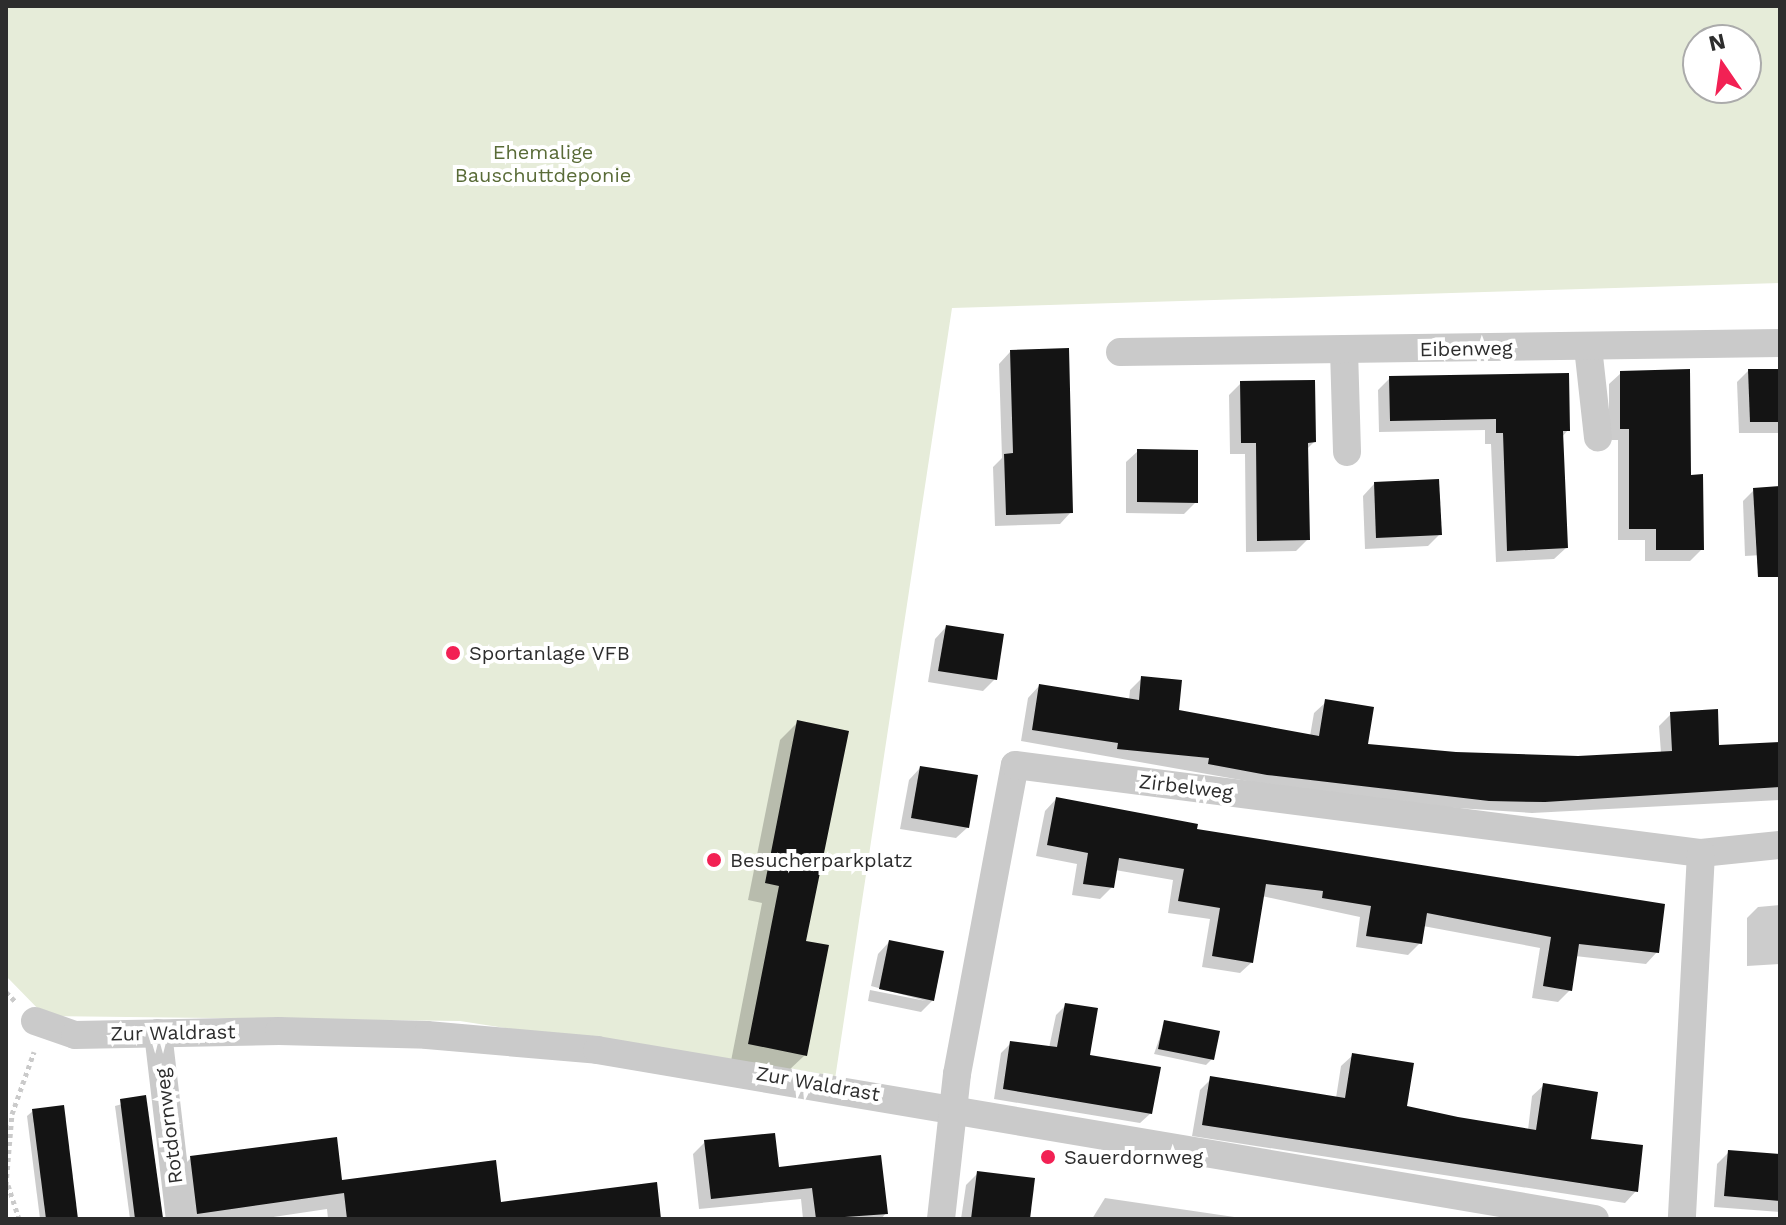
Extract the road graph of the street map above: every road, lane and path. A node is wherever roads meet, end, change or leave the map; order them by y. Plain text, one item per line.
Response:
1 (1780, 343) edge
2 (1588, 347) junction
3 (1344, 350) junction
4 (1120, 352) dead end
5 (1598, 437) dead end
6 (1347, 452) dead end
7 (1780, 845) edge
8 (1701, 853) junction
9 (35, 1021) joint
10 (158, 1033) junction
11 (955, 1107) junction
12 (7, 1185) edge
13 (19, 1219) edge
14 (180, 1219) edge
15 (941, 1219) edge
16 (1595, 1219) edge
17 (1682, 1219) edge

1 - 2 street, Eibenweg
2 - 3 street, Eibenweg
2 - 5 street
3 - 4 street, Eibenweg
3 - 6 street
7 - 8 street, Zirbelweg
8 - 11 street, Zirbelweg
8 - 17 street
9 - 10 street, Zur Waldrast
9 - 12 path
10 - 11 street, Zur Waldrast
10 - 14 street, Rotdornweg
11 - 15 street
11 - 16 street, Zur Waldrast
12 - 13 path

